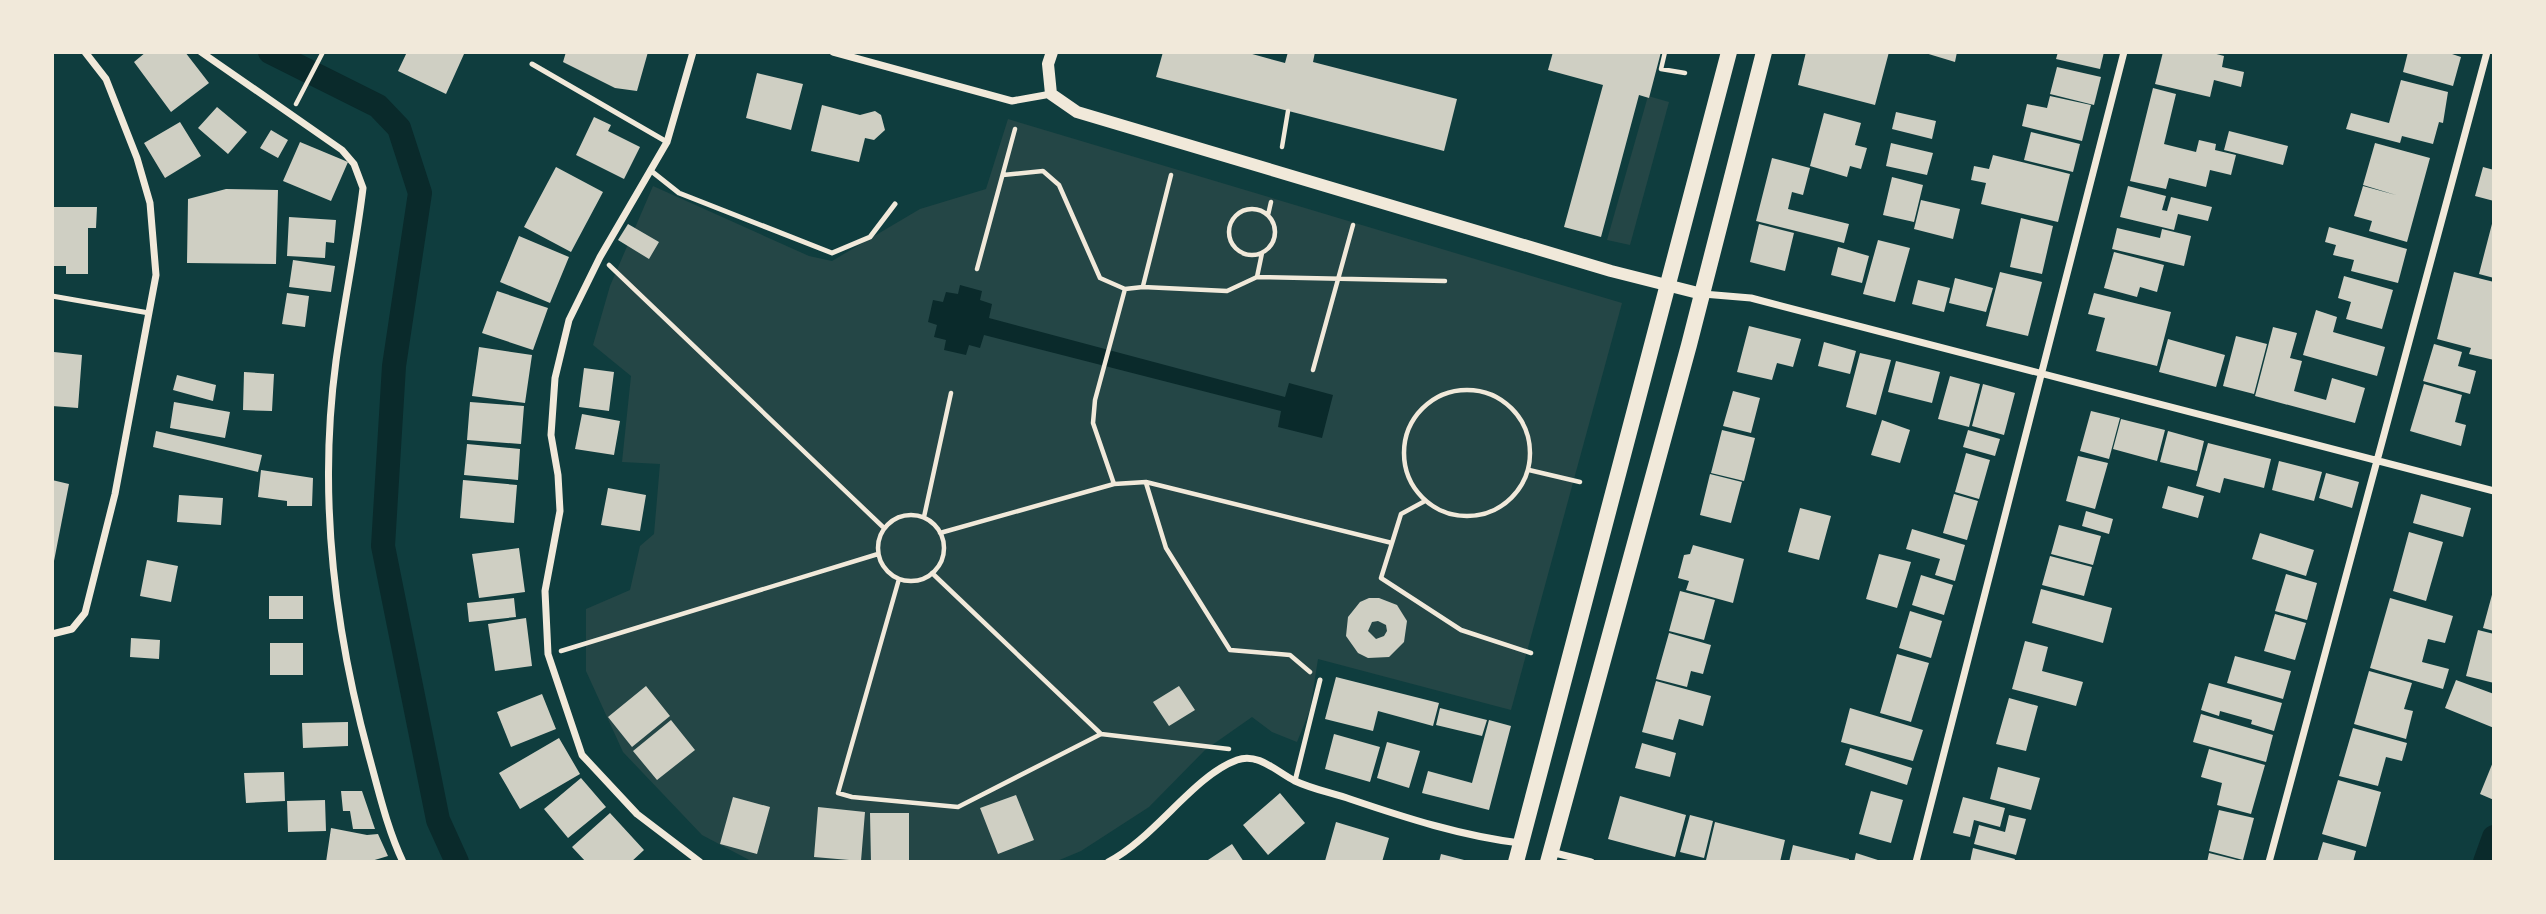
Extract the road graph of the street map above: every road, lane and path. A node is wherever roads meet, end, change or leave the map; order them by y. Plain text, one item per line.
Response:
1 (85, 52) edge
2 (201, 52) edge
3 (323, 52) edge
4 (693, 52) edge
5 (834, 52) edge
6 (1052, 52) edge
7 (1665, 52) edge
8 (1729, 52) edge
9 (1764, 52) edge
10 (2124, 52) edge
11 (2487, 52) edge
12 (532, 64) dead end
13 (1685, 74) dead end
14 (305, 87) dead end
15 (1051, 94) junction
16 (1288, 111) dead end
17 (1016, 129) dead end
18 (667, 142) junction
19 (1282, 147) dead end
20 (650, 170) junction
21 (1003, 175) junction
22 (1171, 175) dead end
23 (1270, 202) dead end
24 (895, 204) dead end
25 (1268, 215) junction
26 (1353, 225) dead end
27 (1263, 252) junction
28 (600, 257) junction
29 (977, 269) dead end
30 (1257, 277) junction
31 (1337, 279) junction
32 (1445, 281) dead end
33 (1143, 287) junction
34 (1669, 287) junction
35 (1125, 289) junction
36 (1702, 294) junction
37 (52, 296) edge
38 (149, 313) junction
39 (1313, 370) dead end
40 (2041, 373) junction
41 (951, 393) dead end
42 (2377, 459) junction
43 (1528, 470) junction
44 (1146, 482) junction
45 (1580, 482) dead end
46 (1114, 484) junction
47 (2494, 491) edge
48 (1425, 502) junction
49 (924, 517) junction
50 (884, 528) junction
51 (940, 533) junction
52 (1392, 543) junction
53 (878, 554) junction
54 (932, 573) junction
55 (899, 579) junction
56 (52, 634) edge
57 (1531, 653) dead end
58 (548, 654) junction
59 (1320, 680) joint
60 (1101, 734) junction
61 (1240, 758) junction
62 (1295, 781) junction
63 (1521, 844) junction
64 (1549, 857) edge
65 (403, 862) edge
66 (700, 862) edge
67 (1108, 862) edge
68 (1516, 862) edge
69 (1591, 862) edge
70 (1916, 862) edge
71 (2269, 862) edge

1 - 38 street
2 - 65 street
3 - 14 path
4 - 18 street
5 - 15 street
6 - 15 street
7 - 13 path
8 - 34 main road
9 - 36 main road
10 - 40 street
11 - 42 street
12 - 18 lane
15 - 34 street
16 - 19 path
17 - 21 path
18 - 20 street
20 - 24 lane
20 - 28 street
21 - 29 path
21 - 35 path
22 - 33 path
23 - 25 path
25 - 27 path
25 - 27 path
26 - 31 path
27 - 30 path
28 - 50 path
28 - 58 street
30 - 31 path
30 - 33 path
31 - 32 path
31 - 39 path
33 - 35 path
34 - 36 street
34 - 63 main road
35 - 46 path
36 - 40 street
36 - 64 main road
37 - 38 lane
38 - 56 street
40 - 42 street
40 - 70 street
41 - 49 path
42 - 47 street
42 - 71 street
43 - 45 path
43 - 48 path
43 - 48 path
44 - 46 path
44 - 52 path
44 - 59 path
46 - 51 path
48 - 52 path
49 - 50 path
49 - 51 path
50 - 53 path
51 - 54 path
52 - 57 path
53 - 55 path
53 - 58 path
54 - 55 path
54 - 60 path
55 - 60 path
58 - 66 street
59 - 62 lane
60 - 61 path
61 - 62 street
61 - 67 street
62 - 63 street
63 - 68 main road
64 - 69 street

